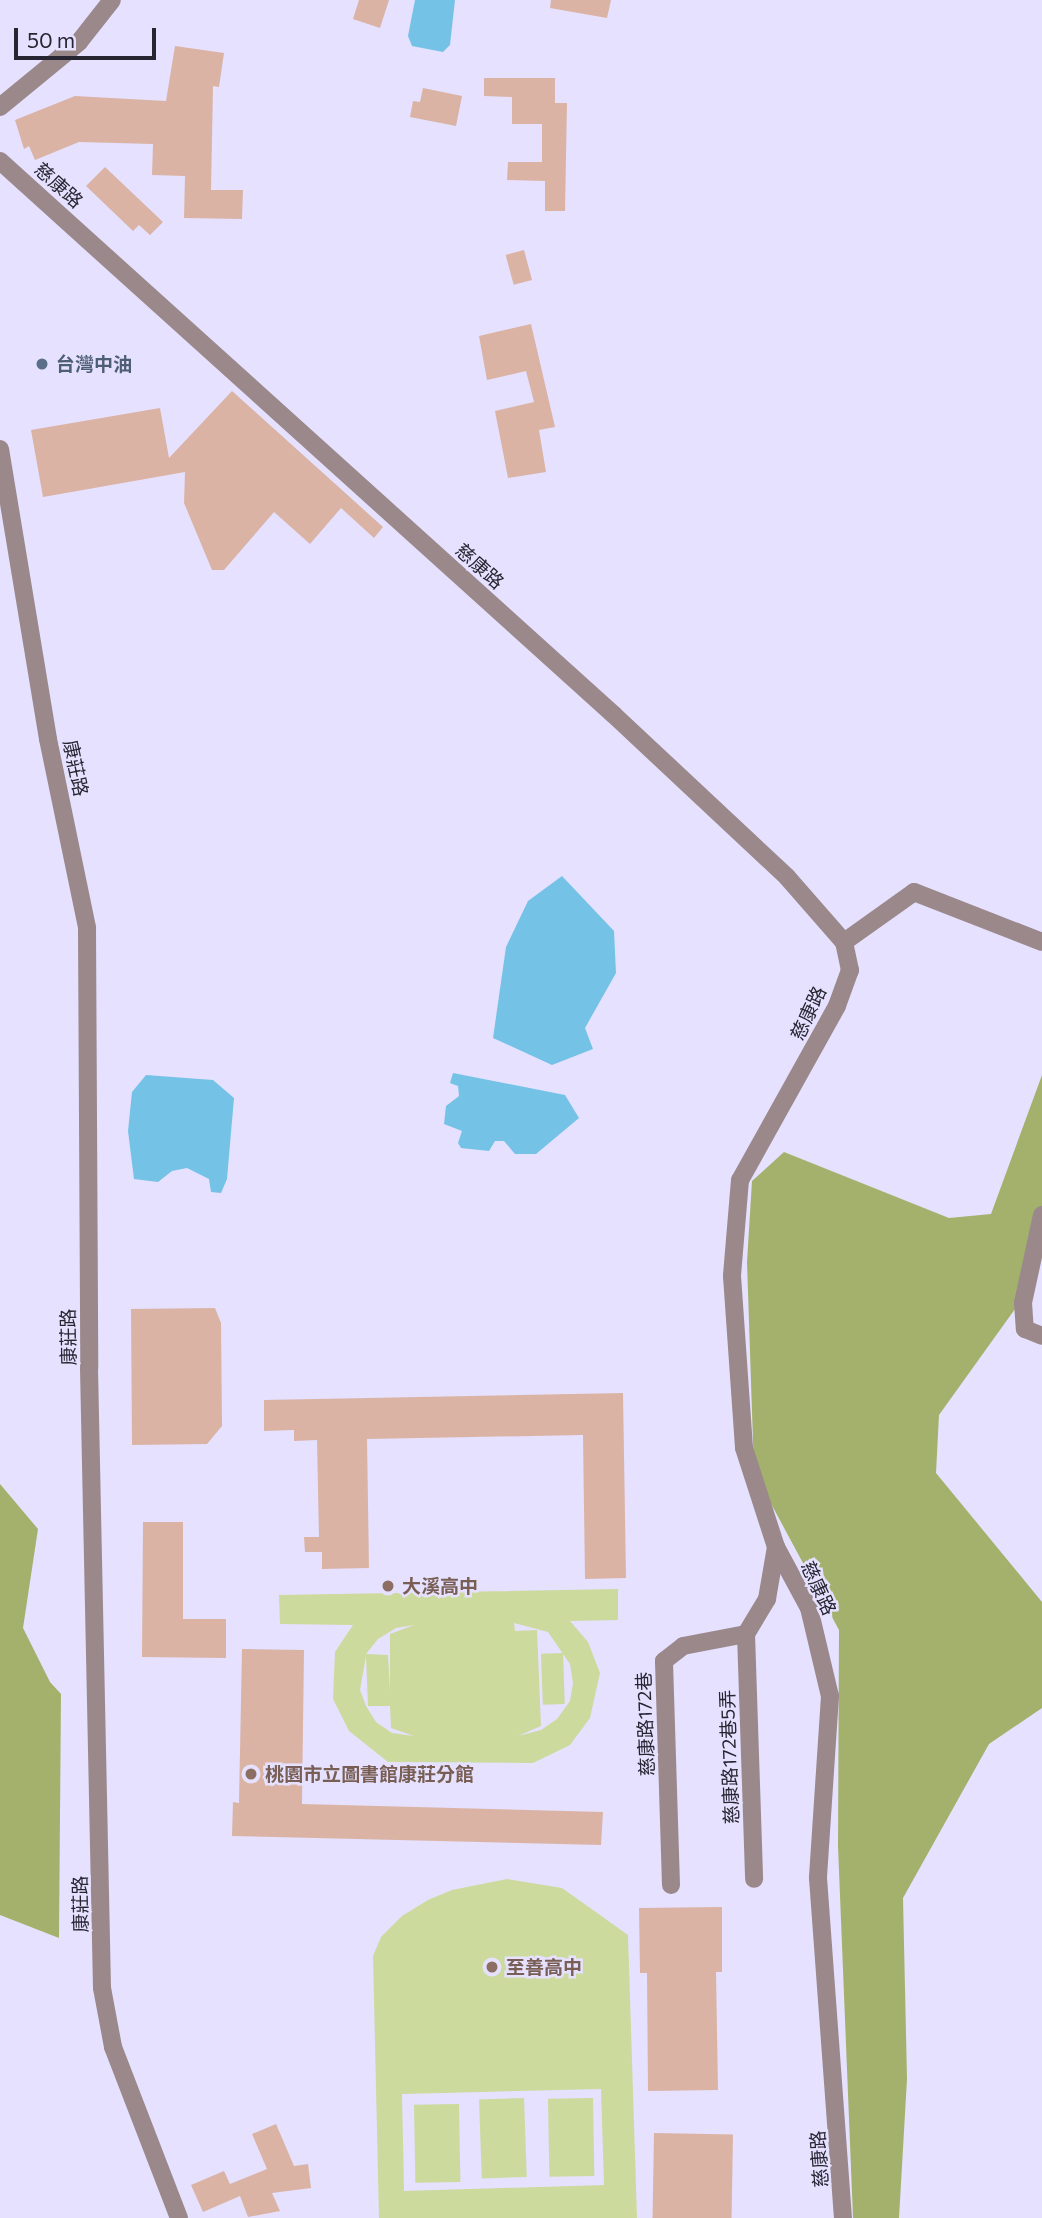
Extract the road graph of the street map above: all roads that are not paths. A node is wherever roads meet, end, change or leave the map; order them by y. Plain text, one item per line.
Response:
1 (112, 0) edge
2 (0, 107) edge
3 (0, 161) edge
4 (0, 449) edge
5 (844, 942) junction
6 (1042, 942) edge
7 (1042, 1214) edge
8 (1042, 1336) edge
9 (776, 1547) junction
10 (746, 1634) junction
11 (754, 1879) dead end
12 (671, 1885) dead end
13 (179, 2218) edge
14 (843, 2218) edge

1 - 2 street
3 - 5 street, 慈康路
4 - 13 street, 康莊路
5 - 6 street
5 - 9 street, 慈康路
7 - 8 street
9 - 10 street
9 - 14 street, 慈康路
10 - 11 street, 慈康路172巷5弄
10 - 12 street, 慈康路172巷

